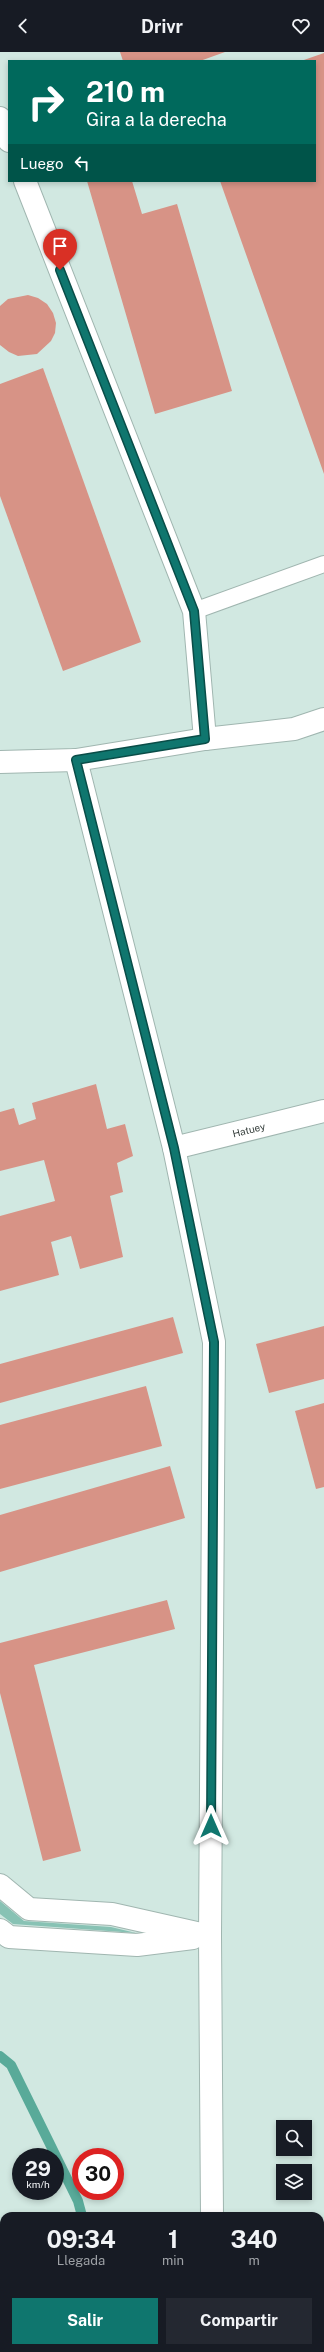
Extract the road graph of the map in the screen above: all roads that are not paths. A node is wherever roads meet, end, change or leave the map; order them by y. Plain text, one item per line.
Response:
1 (0, 118) edge
2 (8, 138) edge
3 (25, 182) edge
4 (324, 564) edge
5 (194, 611) junction
6 (324, 720) edge
7 (205, 739) junction
8 (76, 760) junction
9 (0, 762) edge
10 (324, 1111) edge
11 (174, 1148) junction
12 (0, 1885) edge
13 (0, 1930) edge
14 (210, 1936) junction
15 (212, 2212) edge

1 - 2 street
3 - 5 street
4 - 5 lane
5 - 7 street
6 - 7 street
7 - 8 street
8 - 9 street
8 - 11 street
10 - 11 street, Hatuey
11 - 14 street
12 - 14 street
13 - 14 street
14 - 15 street

